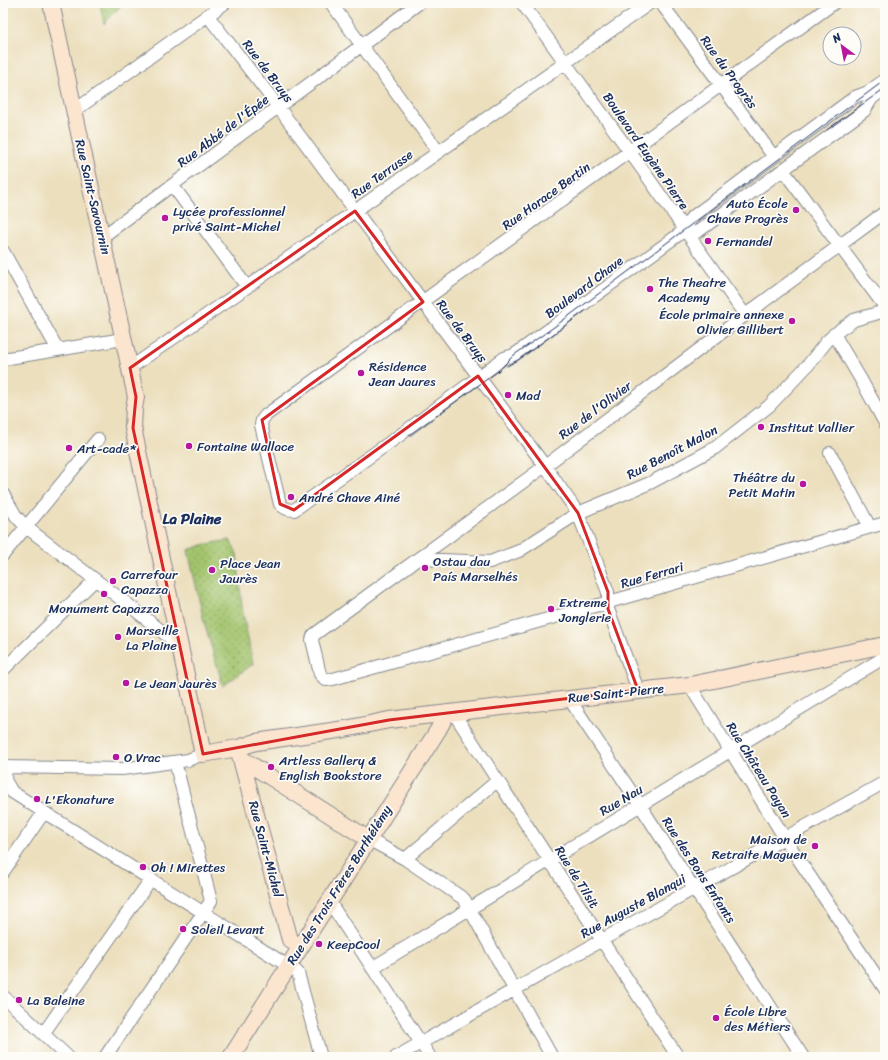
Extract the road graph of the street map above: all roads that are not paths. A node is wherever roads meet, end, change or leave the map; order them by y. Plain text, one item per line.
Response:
1 (51, 3) edge
2 (226, 3) edge
3 (331, 3) edge
4 (419, 3) edge
5 (522, 3) edge
6 (650, 3) edge
7 (661, 3) edge
8 (834, 3) edge
9 (208, 16) junction
10 (362, 46) junction
11 (566, 63) junction
12 (885, 80) edge
13 (722, 85) junction
14 (885, 88) edge
15 (278, 107) junction
16 (74, 111) junction
17 (438, 151) junction
18 (630, 152) junction
19 (774, 157) junction
20 (783, 170) junction
21 (173, 186) junction
22 (355, 211) junction
23 (885, 212) edge
24 (687, 233) junction
25 (102, 237) junction
26 (840, 246) junction
27 (3, 251) edge
28 (248, 287) junction
29 (423, 302) junction
30 (885, 307) edge
31 (885, 311) edge
32 (745, 315) junction
33 (834, 334) junction
34 (123, 339) junction
35 (58, 350) junction
36 (3, 359) edge
37 (130, 368) junction
38 (478, 376) junction
39 (885, 424) edge
40 (98, 439) dead end
41 (830, 453) dead end
42 (545, 466) junction
43 (5, 501) edge
44 (294, 510) joint
45 (578, 513) junction
46 (885, 523) edge
47 (26, 527) junction
48 (870, 527) junction
49 (3, 556) edge
50 (418, 559) junction
51 (95, 580) junction
52 (609, 602) junction
53 (885, 645) edge
54 (180, 646) junction
55 (885, 657) edge
56 (3, 670) edge
57 (333, 679) joint
58 (690, 685) junction
59 (638, 690) junction
60 (572, 698) junction
61 (450, 712) junction
62 (730, 750) junction
63 (240, 753) junction
64 (203, 754) junction
65 (171, 763) junction
66 (4, 767) edge
67 (497, 781) junction
68 (885, 782) edge
69 (640, 805) junction
70 (44, 812) junction
71 (784, 837) junction
72 (368, 839) junction
73 (405, 859) junction
74 (551, 860) junction
75 (3, 872) edge
76 (150, 879) junction
77 (694, 888) junction
78 (329, 902) junction
79 (470, 909) junction
80 (203, 912) junction
81 (601, 940) junction
82 (300, 947) junction
83 (288, 965) junction
84 (372, 968) junction
85 (514, 989) junction
86 (885, 989) edge
87 (3, 996) edge
88 (43, 1034) junction
89 (421, 1043) junction
90 (68, 1057) edge
91 (105, 1057) edge
92 (231, 1057) edge
93 (321, 1057) edge
94 (396, 1057) edge
95 (430, 1057) edge
96 (552, 1057) edge
97 (678, 1057) edge
98 (803, 1057) edge

1 - 16 street, Rue Saint-Savournin
2 - 9 street
3 - 10 street
4 - 10 street, Rue Abbé de l'Épée
5 - 11 street, Boulevard Eugène Pierre
6 - 11 street, Rue Terrusse
7 - 13 street, Rue du Progrès
8 - 13 street, Rue Horace Bertin
9 - 15 street, Rue de Bruys
9 - 16 street
10 - 15 street, Rue Abbé de l'Épée
10 - 17 street
11 - 17 street, Rue Terrusse
11 - 18 street, Boulevard Eugène Pierre
12 - 19 street, Boulevard Chave
13 - 18 street, Rue Horace Bertin
13 - 19 street, Rue du Progrès
14 - 20 street, Boulevard Chave
15 - 21 street, Rue Abbé de l'Épée
15 - 22 street, Rue de Bruys
16 - 25 street, Rue Saint-Savournin
17 - 22 street, Rue Terrusse
18 - 24 street, Boulevard Eugène Pierre
18 - 29 street, Rue Horace Bertin
19 - 24 street, Boulevard Chave
20 - 24 street, Boulevard Chave
20 - 26 street
21 - 25 street, Rue Abbé de l'Épée
21 - 28 street
22 - 28 street, Rue Terrusse
22 - 29 street, Rue de Bruys
23 - 26 street, Rue de l'Olivier
24 - 32 street, Boulevard Eugène Pierre
24 - 38 street, Boulevard Chave
25 - 34 street, Rue Saint-Savournin
26 - 30 street
26 - 32 street, Rue de l'Olivier
27 - 35 street
28 - 37 street, Rue Terrusse
29 - 38 street, Rue de Bruys
29 - 44 street, Rue Horace Bertin
31 - 33 street, Rue Benoît Malon
32 - 42 street, Rue de l'Olivier
33 - 39 street
33 - 45 street, Rue Benoît Malon
34 - 35 street
34 - 37 street, Rue Saint-Savournin
35 - 36 street
37 - 54 street, Rue Saint-Savournin
38 - 42 street, Rue de Bruys
38 - 44 street, Boulevard Chave
40 - 47 street
41 - 48 street
42 - 45 street, Rue de Bruys
42 - 50 street, Rue de l'Olivier
43 - 47 street
45 - 50 street, Rue Benoît Malon
45 - 52 street, Rue de Bruys
46 - 48 street, Rue Ferrari
47 - 49 street
47 - 51 street
48 - 52 street, Rue Ferrari
50 - 57 street, Rue de l'Olivier
51 - 54 street
51 - 56 street
52 - 57 street, Rue Ferrari
52 - 59 street, Rue de Bruys
53 - 58 street, Rue Saint-Pierre
54 - 64 street
55 - 62 street, Rue Nau
58 - 59 street, Rue Saint-Pierre
58 - 62 street, Rue Château Payan
59 - 60 street, Rue Saint-Pierre
60 - 61 street, Rue Saint-Pierre
60 - 69 street, Rue des Bons Enfants
61 - 63 street, Rue Saint-Pierre
61 - 67 street, Rue de Tilsit
61 - 72 street, Rue des Trois Frères Barthélémy
62 - 69 street, Rue Nau
62 - 71 street, Rue Château Payan
63 - 64 street
63 - 72 street
63 - 82 street, Rue Saint-Michel
64 - 65 street
65 - 66 street
65 - 80 street
66 - 70 street
67 - 73 street
67 - 74 street, Rue de Tilsit
68 - 71 street, Rue Auguste Blanqui
69 - 74 street, Rue Nau
69 - 77 street, Rue des Bons Enfants
70 - 75 street
70 - 76 street
71 - 77 street, Rue Auguste Blanqui
71 - 86 street, Rue Château Payan
72 - 73 street
72 - 78 street, Rue des Trois Frères Barthélémy
73 - 79 street
74 - 79 street, Rue Nau
74 - 81 street, Rue de Tilsit
76 - 80 street
76 - 88 street
77 - 81 street, Rue Auguste Blanqui
77 - 98 street, Rue des Bons Enfants
78 - 82 street, Rue des Trois Frères Barthélémy
78 - 84 street
79 - 84 street, Rue Nau
79 - 85 street
80 - 83 street
80 - 91 street
81 - 85 street, Rue Auguste Blanqui
81 - 97 street, Rue de Tilsit
82 - 83 street, Rue des Trois Frères Barthélémy
83 - 92 street, Rue des Trois Frères Barthélémy
83 - 93 street
84 - 89 street
85 - 89 street, Rue Auguste Blanqui
85 - 96 street
87 - 88 street
88 - 90 street
89 - 94 street, Rue Auguste Blanqui
89 - 95 street

